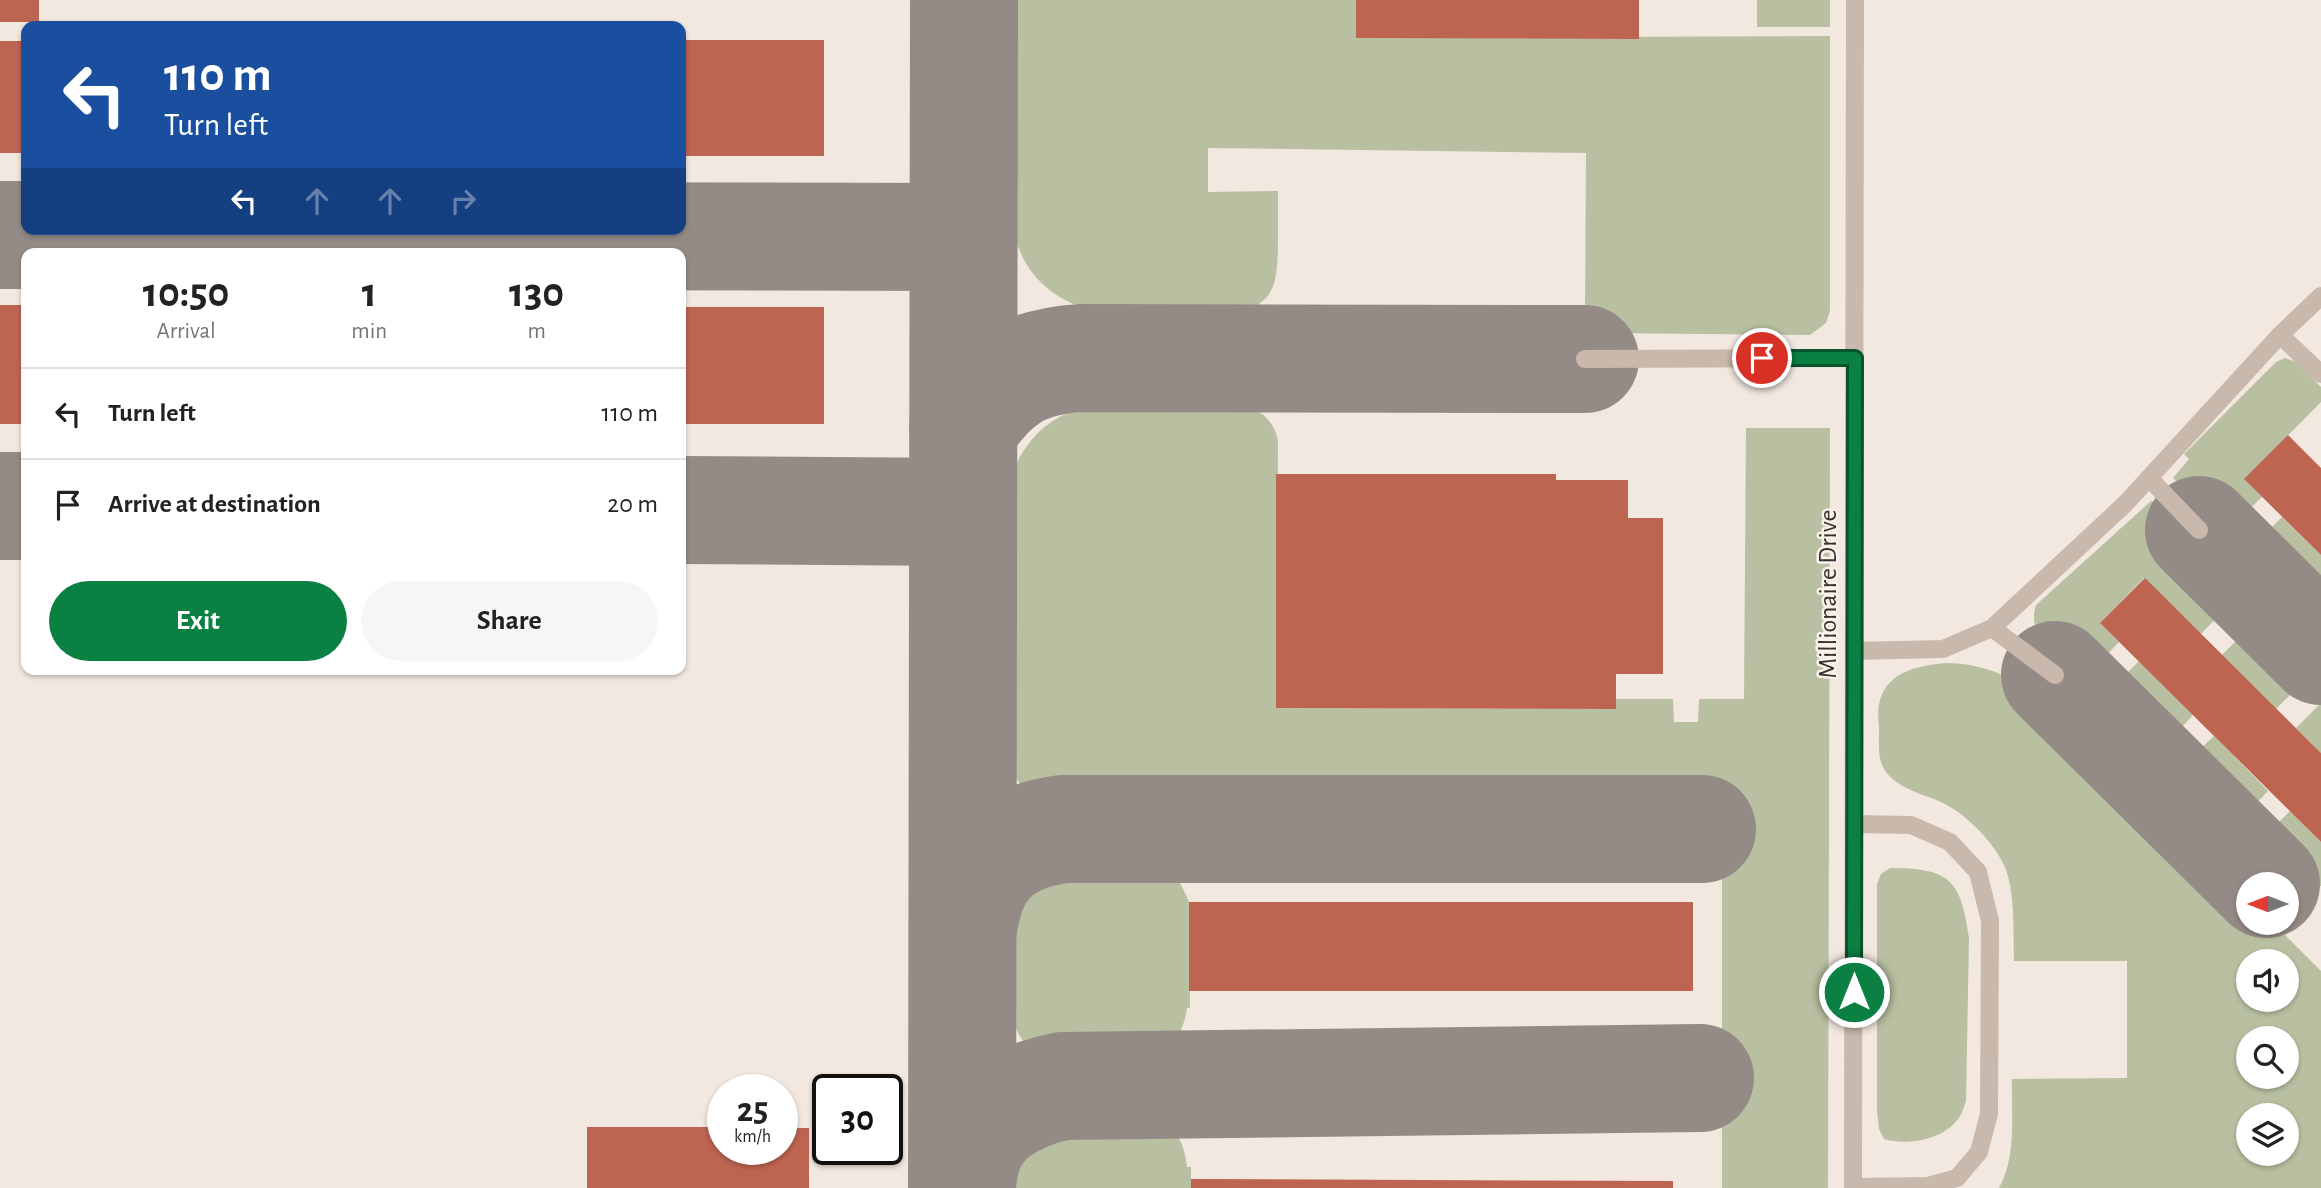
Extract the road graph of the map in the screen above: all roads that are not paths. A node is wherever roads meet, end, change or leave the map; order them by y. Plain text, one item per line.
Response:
1 (1855, 0) edge
2 (2321, 296) edge
3 (2280, 335) junction
4 (1855, 358) junction
5 (1585, 359) dead end
6 (2321, 374) edge
7 (2149, 478) junction
8 (2199, 530) dead end
9 (1992, 628) junction
10 (1854, 651) junction
11 (2055, 675) dead end
12 (1854, 824) junction
13 (1853, 1187) edge

1 - 4 street, Millionaire Drive
2 - 3 street
3 - 6 street
3 - 7 street
4 - 5 street
4 - 10 street, Millionaire Drive
7 - 8 street
7 - 9 street
9 - 10 street
9 - 11 street
10 - 12 street, Millionaire Drive
12 - 13 street, Millionaire Drive
12 - 13 street

